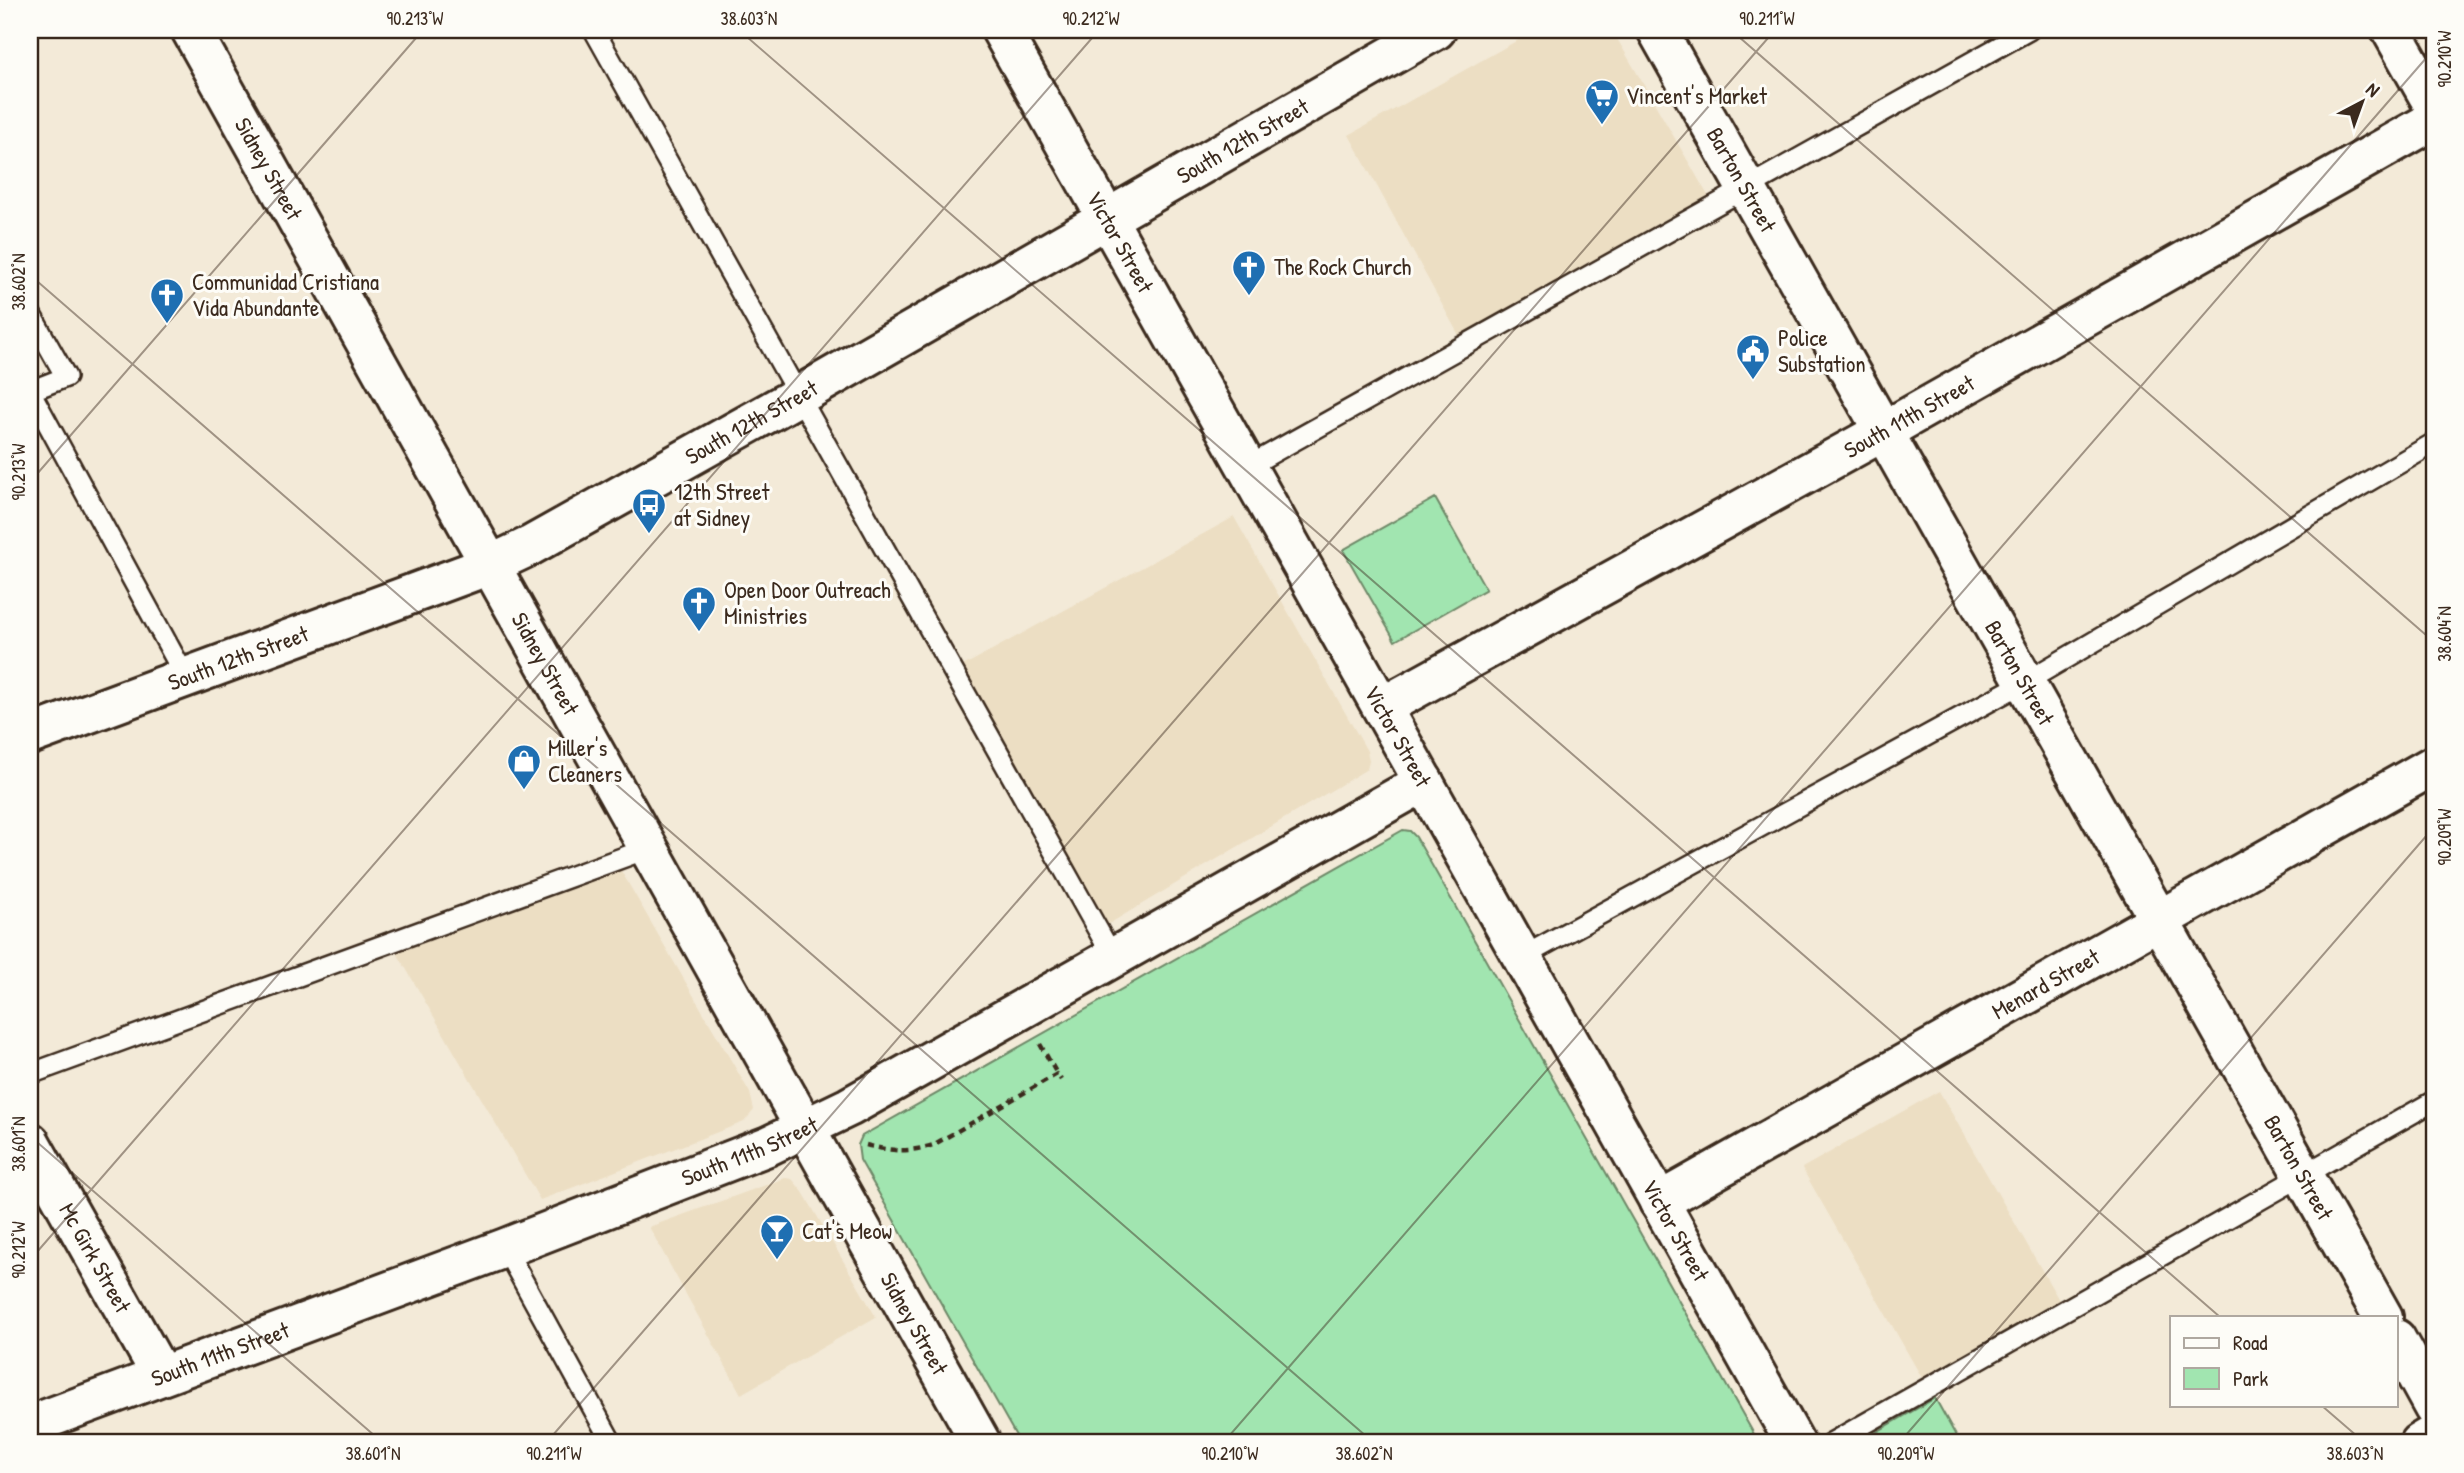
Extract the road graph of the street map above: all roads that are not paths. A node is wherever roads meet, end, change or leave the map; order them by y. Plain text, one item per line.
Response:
1 (191, 30) edge
2 (594, 30) edge
3 (1001, 30) edge
4 (1436, 30) edge
5 (1657, 30) edge
6 (2029, 30) edge
7 (2391, 30) edge
8 (2434, 106) edge
9 (2434, 120) edge
10 (1746, 187) junction
11 (1107, 217) junction
12 (30, 313) edge
13 (30, 391) edge
14 (800, 395) junction
15 (1884, 431) junction
16 (2434, 443) edge
17 (1247, 467) junction
18 (490, 565) junction
19 (186, 678) junction
20 (2025, 682) junction
21 (1382, 708) junction
22 (30, 735) edge
23 (2434, 765) edge
24 (1424, 782) junction
25 (649, 848) junction
26 (2159, 919) junction
27 (1113, 957) junction
28 (1522, 957) junction
29 (30, 1074) edge
30 (2434, 1101) edge
31 (806, 1129) junction
32 (30, 1142) edge
33 (2304, 1175) junction
34 (1659, 1202) junction
35 (505, 1248) junction
36 (2382, 1316) edge
37 (2398, 1343) edge
38 (161, 1375) junction
39 (2434, 1408) edge
40 (30, 1425) edge
41 (2434, 1434) edge
42 (612, 1443) edge
43 (981, 1443) edge
44 (1795, 1443) edge
45 (1830, 1443) edge
46 (2419, 1443) edge

1 - 18 street, Sidney Street
2 - 14 lane
3 - 11 street, Victor Street
4 - 11 street, South 12th Street
5 - 10 street, Barton Street
6 - 10 lane
7 - 8 street
9 - 15 street, South 11th Street
10 - 15 street, Barton Street
10 - 17 lane
11 - 14 street, South 12th Street
11 - 17 street, Victor Street
12 - 13 lane
13 - 19 lane
14 - 18 street, South 12th Street
14 - 27 lane
15 - 20 street, Barton Street
15 - 21 street, South 11th Street
16 - 20 lane
17 - 21 street, Victor Street
18 - 19 street, South 12th Street
18 - 25 street, Sidney Street
19 - 22 street, South 12th Street
20 - 26 street, Barton Street
20 - 28 lane
21 - 24 street, Victor Street
23 - 26 street, Menard Street
24 - 27 street, South 11th Street
24 - 28 street, Victor Street
25 - 29 lane
25 - 31 street, Sidney Street
26 - 33 street, Barton Street
26 - 34 street, Menard Street
27 - 31 street, South 11th Street
28 - 34 street, Victor Street
30 - 33 lane
31 - 35 street, South 11th Street
31 - 43 street, Sidney Street
32 - 38 street, Mc Girk Street
33 - 36 street, Barton Street
33 - 45 lane
34 - 44 street, Victor Street
35 - 38 street, South 11th Street
35 - 42 lane
37 - 39 street
38 - 40 street, South 11th Street
41 - 46 street

